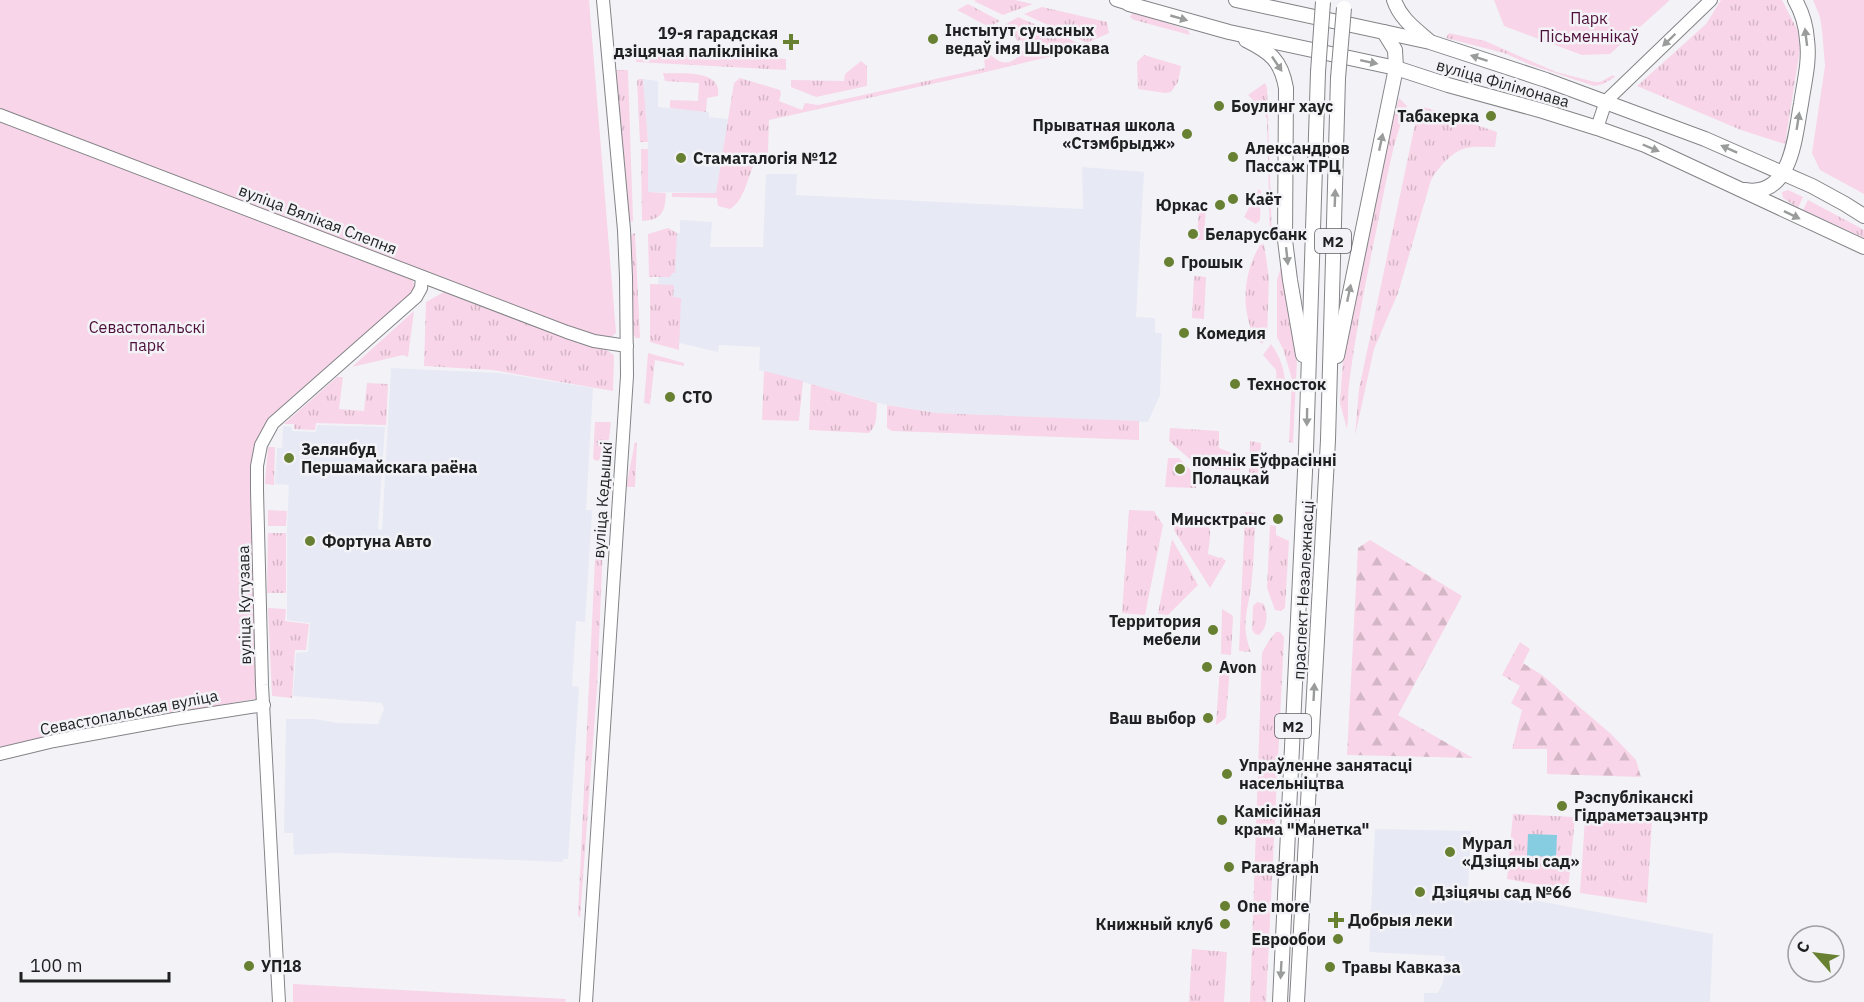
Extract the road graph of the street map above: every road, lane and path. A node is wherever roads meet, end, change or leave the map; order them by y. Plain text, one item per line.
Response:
1 (603, 0) edge
2 (1236, 0) edge
3 (1254, 0) edge
4 (1394, 0) edge
5 (1712, 0) edge
6 (1125, 1) edge
7 (1323, 1) edge
8 (1795, 2) edge
9 (1344, 4) edge
10 (1274, 7) junction
11 (1229, 32) junction
12 (1384, 32) junction
13 (1430, 42) junction
14 (1396, 68) junction
15 (1606, 101) junction
16 (0, 115) edge
17 (1597, 128) junction
18 (1783, 173) junction
19 (1740, 189) junction
20 (1864, 216) edge
21 (1864, 247) edge
22 (422, 277) junction
23 (627, 345) junction
24 (1307, 384) junction
25 (1328, 403) junction
26 (264, 705) junction
27 (0, 754) edge
28 (279, 1002) edge
29 (586, 1002) edge
30 (1280, 1002) edge
31 (1298, 1002) edge

1 - 23 street, вуліца Кедышкі
2 - 10 main road, вуліца Філімонава
3 - 10 main road
4 - 13 main road
5 -> 15 street
6 -> 11 main road, вуліца Філімонава
7 - 24 main road, праспект Незалежнасці / М2, bridge
18 -> 8 main road
25 -> 9 main road, праспект Незалежнасці / М2, bridge
10 - 12 main road, вуліца Філімонава
11 -> 14 main road, вуліца Філімонава
11 -> 24 main road
12 - 13 main road, вуліца Філімонава
12 - 14 main road
15 -> 13 main road, вуліца Філімонава
14 - 17 main road, вуліца Філімонава
25 -> 14 main road
15 - 17 street
18 -> 15 main road, вуліца Філімонава
16 - 22 street, вуліца Вялікая Слепня
17 -> 19 main road, вуліца Філімонава
18 - 19 main road
18 - 20 main road, вуліца Філімонава
19 -> 21 main road, вуліца Філімонава
22 - 23 street, вуліца Вялікая Слепня
22 - 26 street, вуліца Кутузава
23 - 29 street, вуліца Кедышкі
24 -> 30 main road, праспект Незалежнасці / М2
31 -> 25 main road, праспект Незалежнасці / М2
26 - 27 street, Севастопальская вуліца
26 - 28 street, вуліца Кутузава

